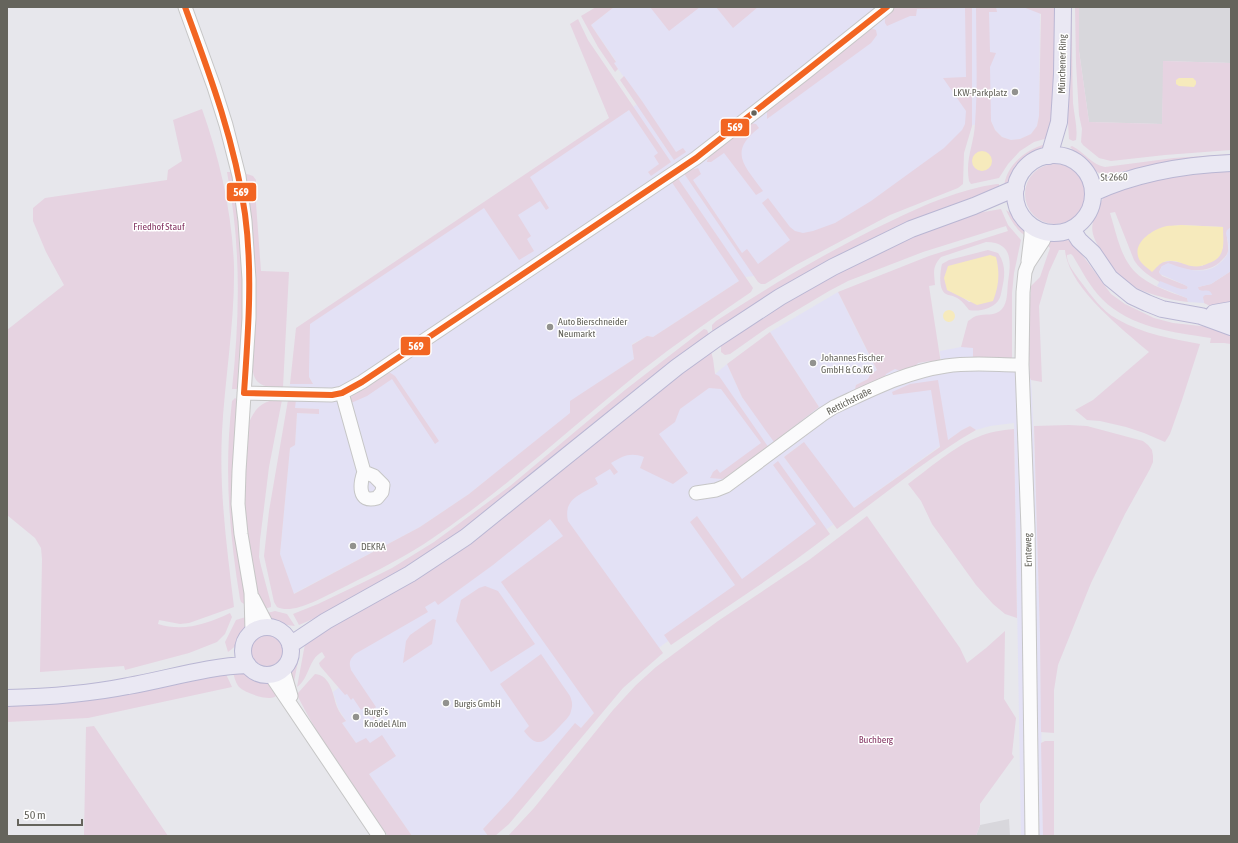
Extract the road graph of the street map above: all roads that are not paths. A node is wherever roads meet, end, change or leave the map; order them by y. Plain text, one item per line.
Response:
1 (185, 7) edge
2 (887, 7) edge
3 (1062, 7) edge
4 (1059, 122) junction
5 (1049, 156) junction
6 (1067, 158) junction
7 (1231, 164) edge
8 (1139, 176) junction
9 (1089, 177) junction
10 (1093, 193) junction
11 (1016, 196) junction
12 (1030, 225) junction
13 (1077, 225) junction
14 (1047, 232) junction
15 (1028, 264) junction
16 (1231, 310) edge
17 (1178, 312) junction
18 (1214, 314) junction
19 (1231, 314) edge
20 (1231, 327) edge
21 (1022, 365) junction
22 (342, 392) junction
23 (244, 393) junction
24 (364, 472) dead end
25 (696, 493) dead end
26 (251, 593) junction
27 (252, 632) junction
28 (280, 635) junction
29 (246, 658) junction
30 (276, 671) junction
31 (7, 698) edge
32 (379, 836) edge
33 (1032, 836) edge

1 - 23 street
2 - 22 street
3 - 4 main road, Münchener Ring
4 - 5 main road, Münchener Ring
4 - 6 main road, Münchener Ring
5 - 6 main road
5 - 11 main road
6 - 9 main road
7 - 8 main road, St 2660
8 - 9 main road, St 2660
8 - 10 main road, St 2660
9 - 10 main road
10 - 13 main road
11 - 12 main road
11 - 28 main road
12 - 14 main road
12 - 15 street, Ernteweg
13 - 14 main road
13 - 17 main road
14 - 15 street, Ernteweg
15 - 21 street, Ernteweg
16 - 18 main road
17 - 18 main road
17 - 20 main road
18 - 19 main road
21 - 25 street, Rettichstraße
21 - 33 street, Ernteweg
22 - 23 street
22 - 24 street
23 - 26 street
26 - 27 street
26 - 28 street
27 - 28 main road
27 - 29 main road
28 - 30 main road
29 - 30 main road
29 - 31 main road
30 - 32 street

